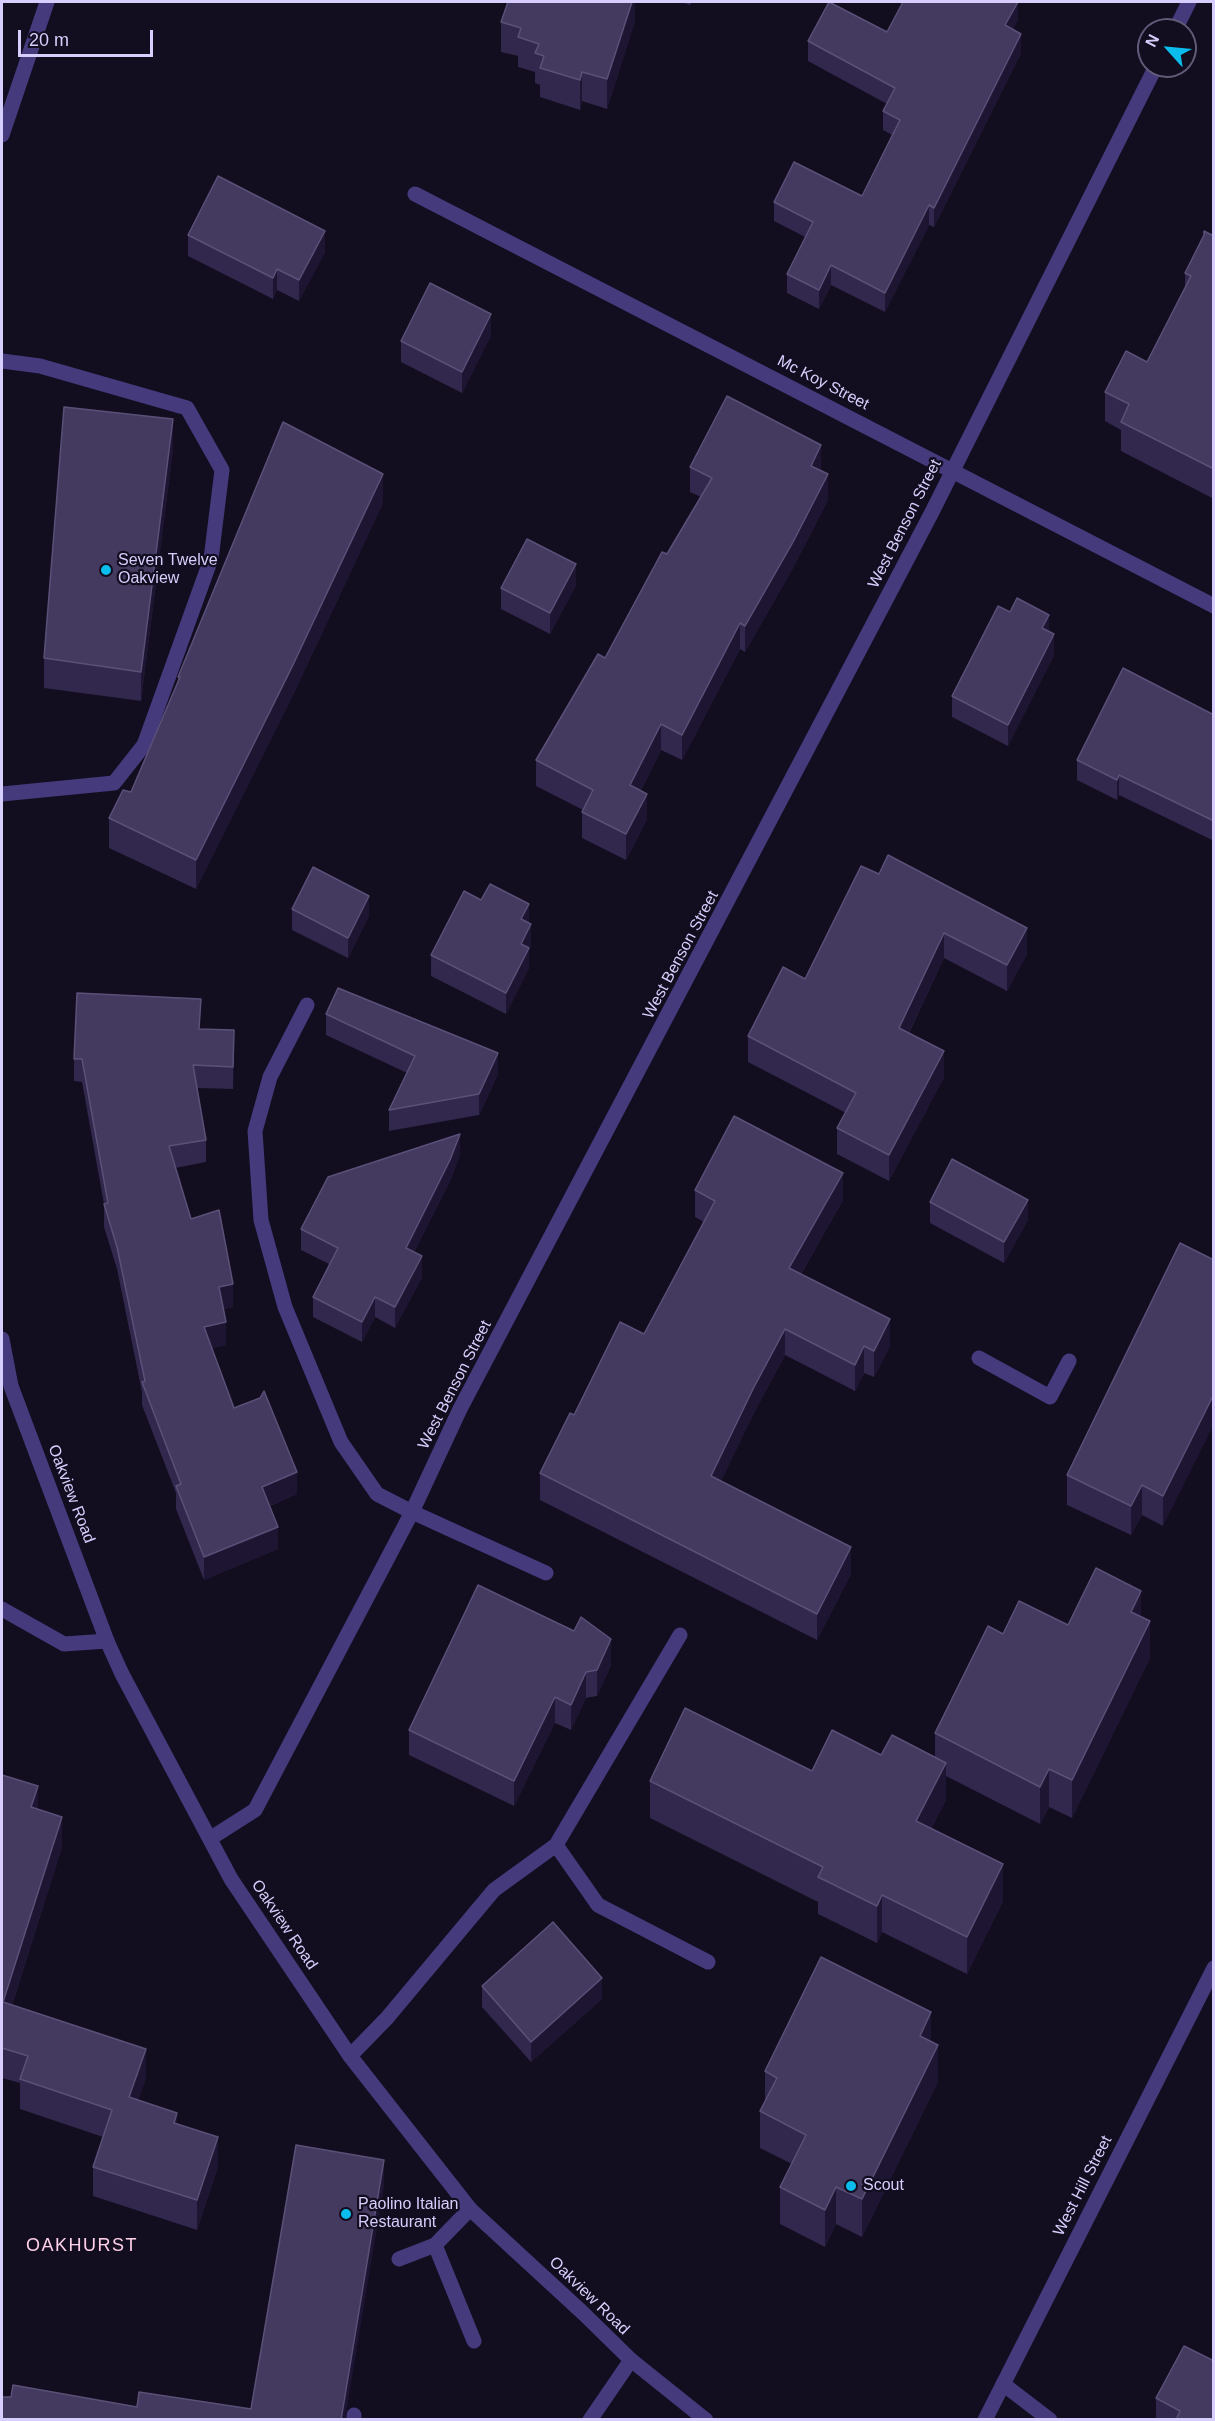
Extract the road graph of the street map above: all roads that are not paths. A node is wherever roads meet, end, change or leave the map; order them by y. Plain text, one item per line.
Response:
1 (47, 2) edge
2 (1189, 2) edge
3 (1181, 18) edge
4 (1150, 78) edge
5 (2, 135) edge
6 (415, 194) dead end
7 (2, 361) edge
8 (953, 470) junction
9 (1214, 606) edge
10 (2, 794) edge
11 (306, 1005) dead end
12 (2, 1339) edge
13 (979, 1358) dead end
14 (1069, 1361) dead end
15 (412, 1512) junction
16 (546, 1573) dead end
17 (2, 1610) edge
18 (680, 1635) dead end
19 (107, 1641) junction
20 (211, 1838) junction
21 (556, 1845) junction
22 (708, 1962) dead end
23 (1214, 1968) edge
24 (350, 2056) junction
25 (470, 2209) junction
26 (435, 2245) junction
27 (399, 2259) dead end
28 (474, 2342) dead end
29 (630, 2360) junction
30 (1003, 2384) junction
31 (590, 2420) edge
32 (706, 2420) edge
33 (985, 2420) edge
34 (1050, 2420) edge

1 - 5 street
2 - 3 street
4 - 8 street, West Benson Street
6 - 8 street, Mc Koy Street
7 - 10 street
8 - 9 street, Mc Koy Street
8 - 15 street, West Benson Street
11 - 15 street
12 - 19 street, Oakview Road
13 - 14 street
15 - 16 street
15 - 20 street, West Benson Street
17 - 19 street
18 - 21 street
19 - 20 street, Oakview Road
20 - 24 street, Oakview Road
21 - 22 street
21 - 24 street
23 - 30 street, West Hill Street
24 - 25 street, Oakview Road
25 - 26 street
25 - 29 street, Oakview Road
26 - 27 street
26 - 28 street
29 - 31 street
29 - 32 street, Oakview Road
30 - 33 street, West Hill Street
30 - 34 street

